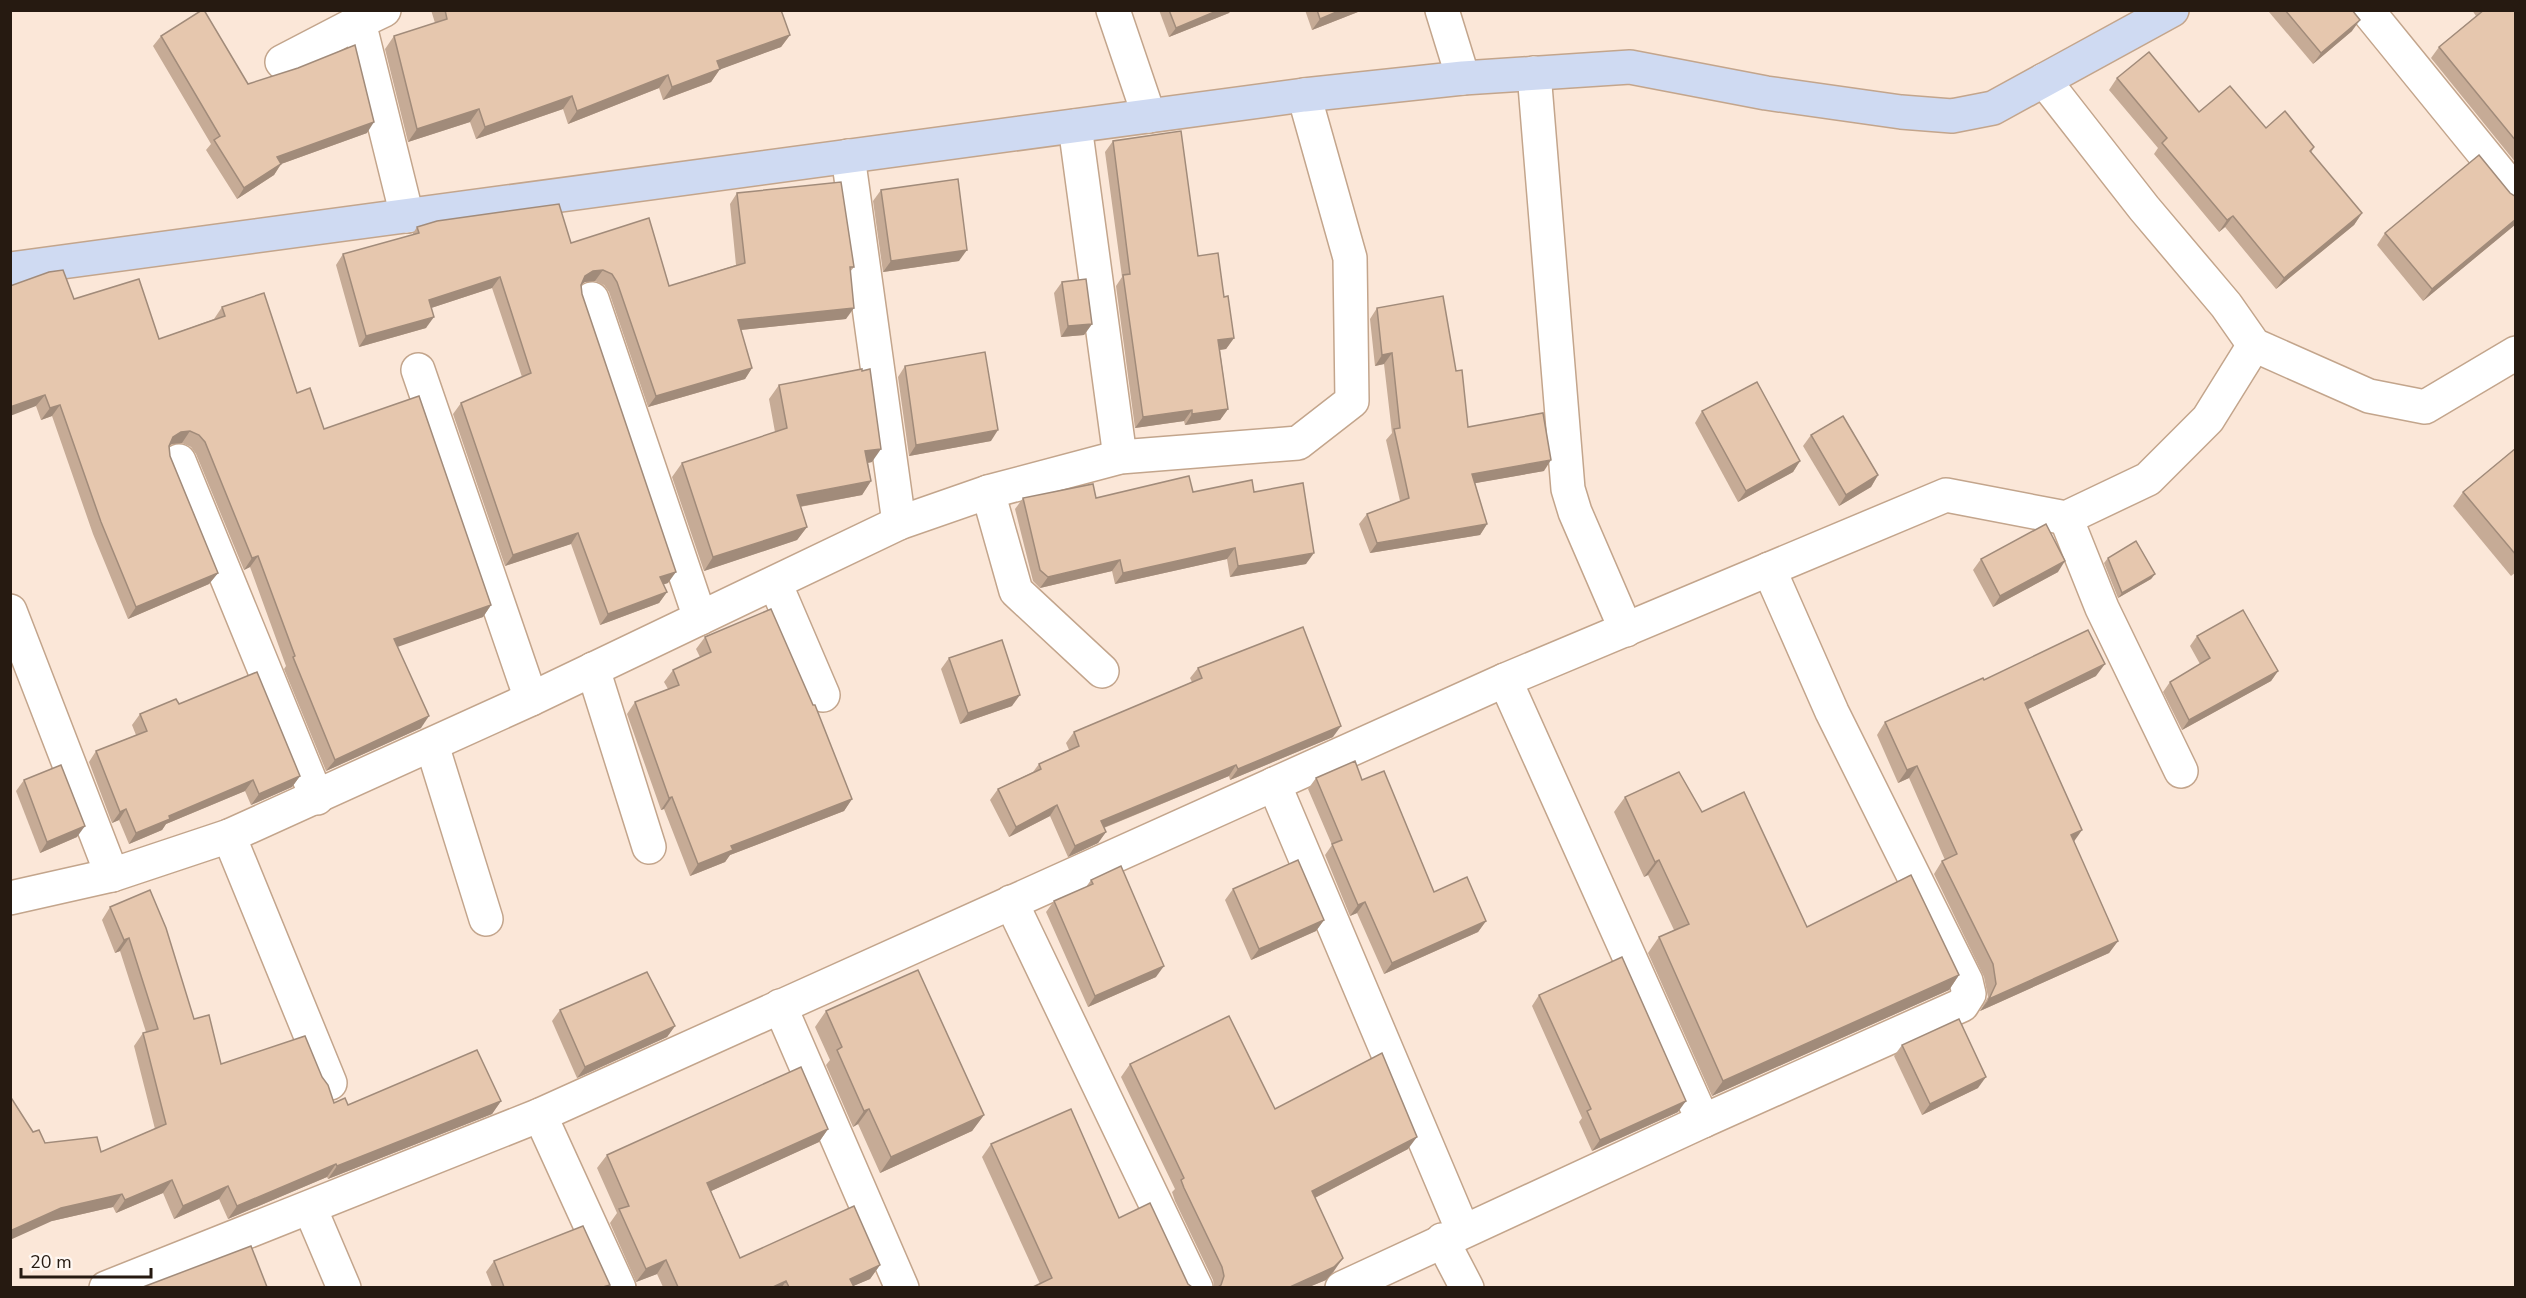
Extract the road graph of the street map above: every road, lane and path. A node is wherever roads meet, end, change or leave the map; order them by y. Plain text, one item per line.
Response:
1 (1113, 10) edge
2 (1442, 10) edge
3 (2172, 10) edge
4 (2367, 10) edge
5 (371, 16) edge
6 (282, 62) dead end
7 (1534, 73) junction
8 (1463, 78) junction
9 (2044, 80) junction
10 (1304, 95) junction
11 (1149, 116) junction
12 (1075, 126) junction
13 (848, 156) junction
14 (2516, 193) edge
15 (407, 216) junction
16 (10, 269) edge
17 (592, 299) dead end
18 (2254, 345) junction
19 (2516, 353) edge
20 (418, 370) dead end
21 (1120, 457) junction
22 (179, 461) dead end
23 (988, 492) junction
24 (2066, 518) junction
25 (899, 523) junction
26 (1769, 569) junction
27 (775, 583) junction
28 (10, 611) edge
29 (700, 618) junction
30 (1626, 630) junction
31 (593, 669) junction
32 (1102, 671) dead end
33 (1505, 680) junction
34 (823, 695) dead end
35 (531, 699) junction
36 (432, 745) junction
37 (2181, 771) dead end
38 (1274, 784) junction
39 (317, 798) junction
40 (229, 836) junction
41 (649, 847) dead end
42 (112, 874) junction
43 (10, 898) edge
44 (1011, 902) junction
45 (486, 919) dead end
46 (780, 1006) junction
47 (330, 1083) edge
48 (540, 1115) junction
49 (1703, 1121) junction
50 (310, 1208) junction
51 (1453, 1236) junction
52 (106, 1287) edge
53 (344, 1287) edge
54 (619, 1287) edge
55 (902, 1287) edge
56 (1196, 1287) edge
57 (1342, 1287) edge
58 (1467, 1287) edge

1 - 11 street
2 - 8 street
3 - 9 street
4 - 14 street
5 - 6 street
5 - 15 street
7 - 8 street
7 - 9 street
7 - 30 street
8 - 10 street
9 - 18 street
10 - 11 street
10 - 21 street
11 - 12 street
12 - 13 street
12 - 21 street
13 - 15 street
13 - 25 street
15 - 16 street
17 - 29 street
18 - 19 street
18 - 24 street
20 - 35 street
21 - 23 street
22 - 39 street
23 - 25 street
23 - 32 street
24 - 26 street
24 - 37 street
25 - 27 street
26 - 30 street
26 - 49 street
27 - 29 street
27 - 34 street
28 - 42 street
29 - 31 street
30 - 33 street
31 - 35 street
31 - 41 street
33 - 38 street
33 - 49 street
35 - 36 street
36 - 39 street
36 - 45 street
38 - 44 street
38 - 51 street
39 - 40 street
40 - 42 street
40 - 47 street
42 - 43 street
44 - 46 street
44 - 56 street
46 - 48 street
46 - 55 street
48 - 50 street
48 - 54 street
49 - 51 street
50 - 52 street
50 - 53 street
51 - 57 street
51 - 58 street

